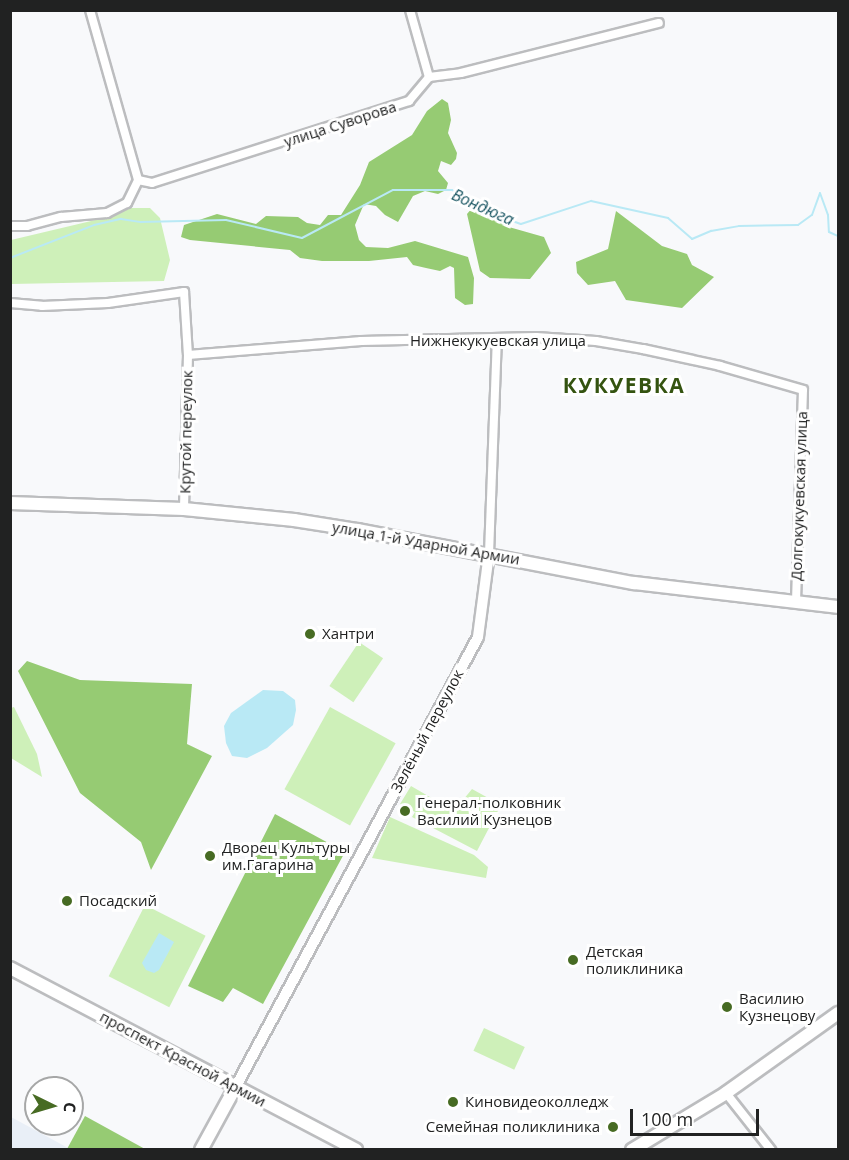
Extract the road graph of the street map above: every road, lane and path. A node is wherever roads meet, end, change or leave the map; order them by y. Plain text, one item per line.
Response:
1 (90, 10) edge
2 (410, 10) edge
3 (659, 24) dead end
4 (429, 76) junction
5 (138, 180) junction
6 (10, 226) edge
7 (10, 303) edge
8 (497, 339) junction
9 (188, 356) junction
10 (802, 390) joint
11 (10, 503) edge
12 (184, 509) junction
13 (489, 554) junction
14 (796, 602) junction
15 (838, 607) edge
16 (10, 968) edge
17 (838, 1013) edge
18 (235, 1088) junction
19 (726, 1093) junction
20 (201, 1149) edge
21 (356, 1149) edge
22 (632, 1149) edge
23 (771, 1149) edge

1 - 5 street
2 - 4 street
3 - 4 street
4 - 5 street, улица Суворова
5 - 6 street
7 - 9 street, Крутой переулок
8 - 9 street, Нижнекукуевская улица
8 - 10 street, Нижнекукуевская улица
8 - 13 street, Зелёный переулок
9 - 12 street, Крутой переулок
10 - 14 street, Долгокукуевская улица
11 - 12 main road, улица 1-й Ударной Армии
12 - 13 main road, улица 1-й Ударной Армии
13 - 14 main road, улица 1-й Ударной Армии
13 - 18 street, Зелёный переулок
14 - 15 main road, улица 1-й Ударной Армии
16 - 18 main road, проспект Красной Армии
17 - 19 main road
18 - 20 main road
18 - 21 main road, проспект Красной Армии
19 - 22 main road
19 - 23 street

